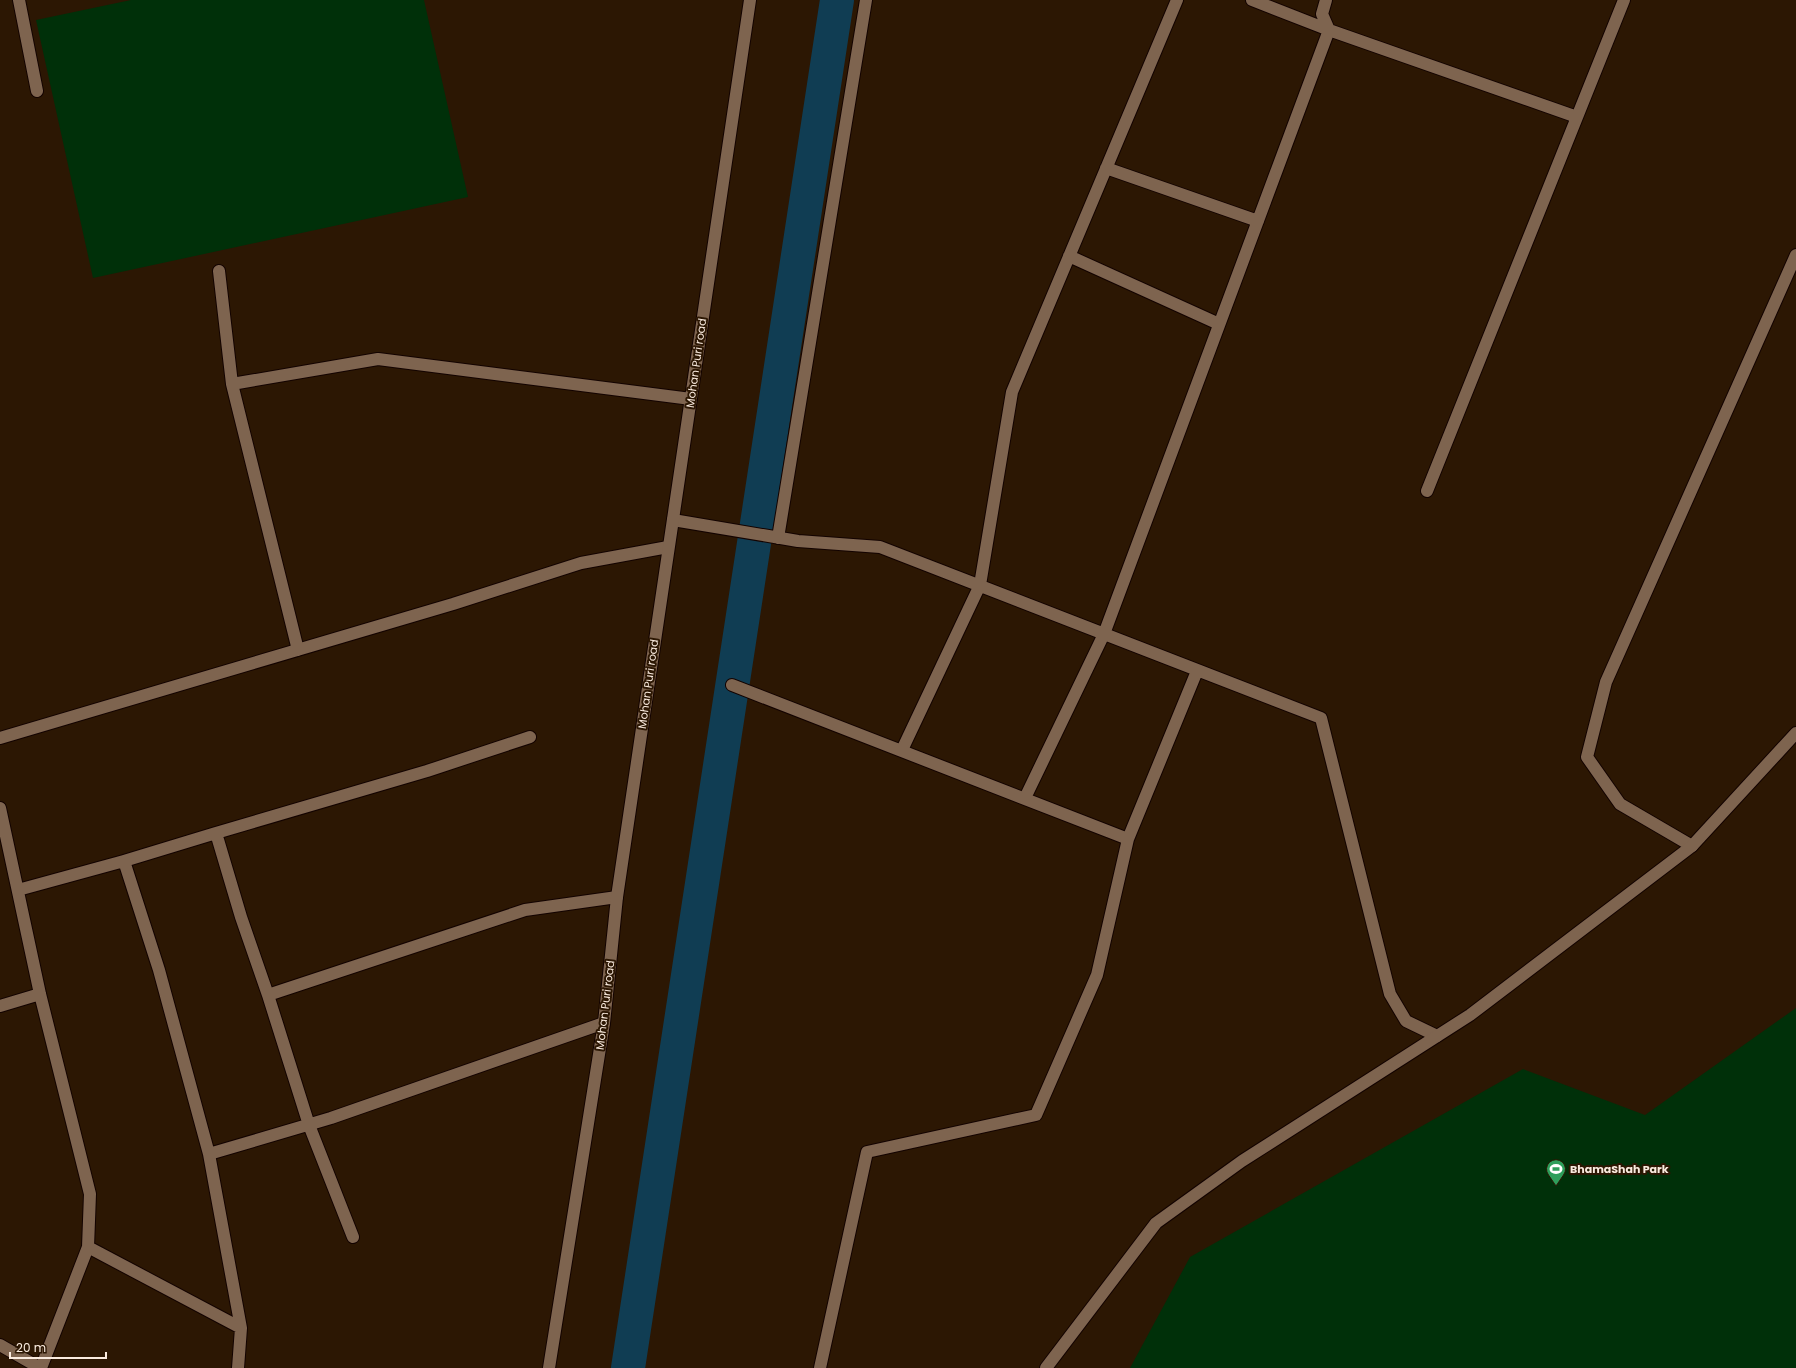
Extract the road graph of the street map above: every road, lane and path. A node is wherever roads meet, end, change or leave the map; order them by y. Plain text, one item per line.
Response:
1 (19, 0) edge
2 (750, 0) edge
3 (866, 0) edge
4 (1176, 0) edge
5 (1252, 0) edge
6 (1326, 0) edge
7 (1624, 0) edge
8 (1329, 30) junction
9 (37, 92) dead end
10 (1577, 118) junction
11 (1106, 168) junction
12 (1258, 221) junction
13 (1796, 255) edge
14 (1069, 256) junction
15 (219, 271) dead end
16 (1219, 324) junction
17 (232, 384) junction
18 (690, 399) junction
19 (1427, 490) dead end
20 (673, 520) junction
21 (778, 538) junction
22 (668, 548) junction
23 (980, 586) junction
24 (1104, 634) junction
25 (298, 650) junction
26 (1197, 670) junction
27 (732, 685) dead end
28 (1796, 733) edge
29 (530, 737) dead end
30 (0, 738) edge
31 (902, 750) junction
32 (1025, 798) junction
33 (0, 808) edge
34 (216, 833) junction
35 (1128, 839) junction
36 (1692, 846) junction
37 (124, 861) junction
38 (18, 890) junction
39 (617, 897) junction
40 (40, 994) junction
41 (268, 995) junction
42 (0, 1006) edge
43 (604, 1023) junction
44 (1437, 1036) junction
45 (309, 1125) junction
46 (209, 1154) junction
47 (353, 1237) dead end
48 (88, 1246) junction
49 (241, 1328) junction
50 (0, 1345) edge
51 (40, 1368) edge
52 (238, 1368) edge
53 (549, 1368) edge
54 (820, 1368) edge
55 (1046, 1368) edge

1 - 9 street
2 - 18 street, Mohan Puri road
3 - 21 street
4 - 11 street
5 - 8 street
6 - 8 street
7 - 10 street
8 - 10 street
8 - 12 street
10 - 19 street
11 - 12 street
11 - 14 street
12 - 16 street
13 - 36 street
14 - 16 street
14 - 23 street
15 - 17 street
16 - 24 street
17 - 18 street
17 - 25 street
18 - 20 street, Mohan Puri road
20 - 21 street
20 - 22 street, Mohan Puri road
21 - 23 street
22 - 25 street
22 - 39 street, Mohan Puri road
23 - 24 street
23 - 31 street
24 - 26 street
24 - 32 street
25 - 30 street
26 - 35 street
26 - 44 street
27 - 31 street
28 - 36 street
29 - 34 street
31 - 32 street
32 - 35 street
33 - 38 street
34 - 37 street
34 - 41 street
35 - 54 street
36 - 44 street
37 - 38 street
37 - 46 street
38 - 40 street
39 - 41 street
39 - 43 street, Mohan Puri road
40 - 42 street
40 - 48 street
41 - 45 street
43 - 45 street
43 - 53 street, Mohan Puri road
44 - 55 street
45 - 46 street
45 - 47 street
46 - 49 street
48 - 49 street
48 - 51 street
49 - 52 street
50 - 51 street

